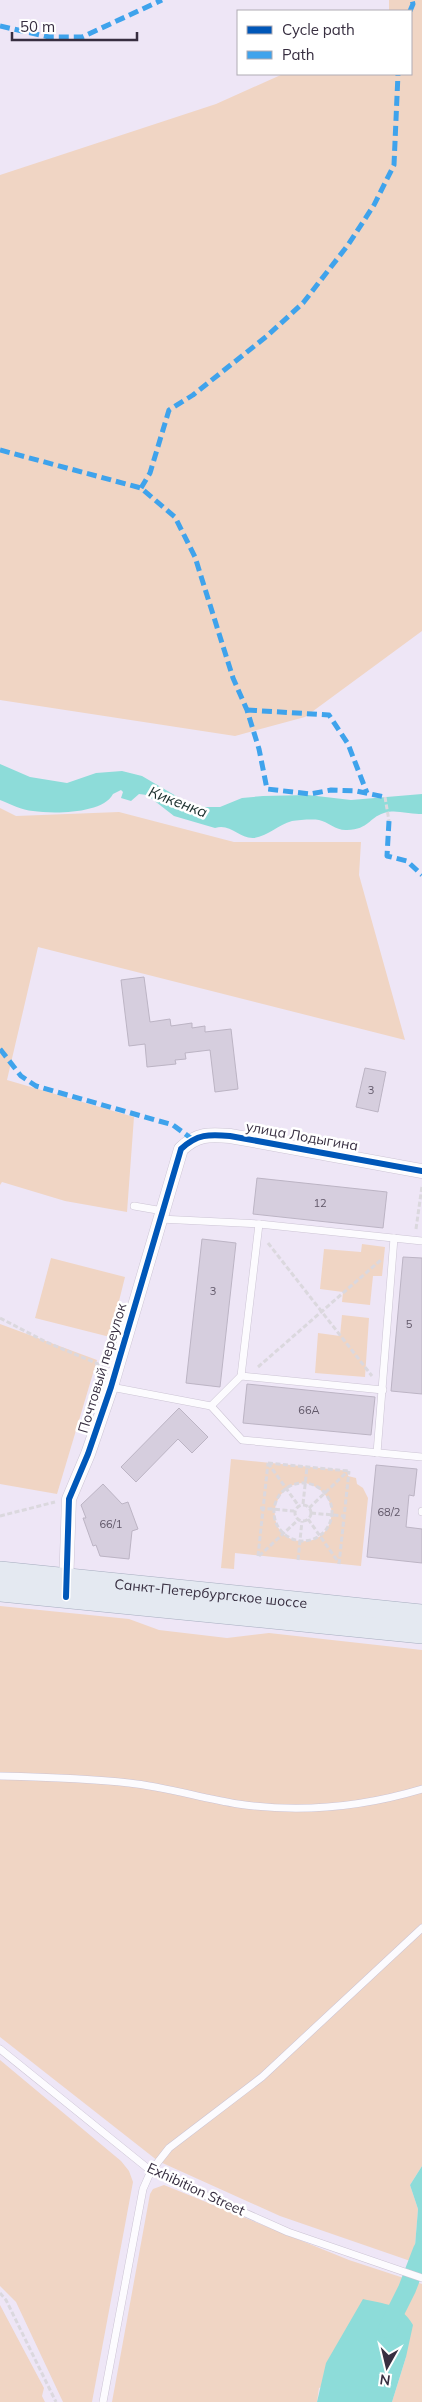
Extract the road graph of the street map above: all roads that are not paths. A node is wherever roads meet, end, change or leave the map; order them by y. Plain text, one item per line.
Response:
1 (181, 1149) joint
2 (422, 1171) edge
3 (134, 1206) dead end
4 (161, 1215) junction
5 (259, 1228) junction
6 (394, 1238) junction
7 (419, 1241) edge
8 (244, 1376) junction
9 (111, 1386) junction
10 (383, 1390) junction
11 (211, 1406) junction
12 (377, 1453) junction
13 (422, 1457) edge
14 (0, 1572) edge
15 (66, 1588) junction
16 (0, 1591) edge
17 (422, 1615) edge
18 (422, 1633) edge
19 (0, 1776) edge
20 (422, 1789) edge
21 (422, 1928) edge
22 (0, 2049) edge
23 (152, 2171) junction
24 (422, 2278) edge
25 (103, 2402) edge

1 - 2 street, улица Лодыгина
1 - 4 street, Почтовый переулок
3 - 4 lane
4 - 5 lane
4 - 9 street, Почтовый переулок
5 - 6 lane
5 - 8 lane
6 - 7 lane
6 - 10 lane
8 - 10 lane
8 - 11 lane
9 - 11 lane
9 - 15 street, Почтовый переулок
10 - 12 lane
11 - 12 lane
12 - 13 lane
14 - 15 main road, Санкт-Петербургское шоссе
15 - 16 main road, Санкт-Петербургское шоссе
15 - 17 main road, Санкт-Петербургское шоссе
15 - 18 main road, Санкт-Петербургское шоссе
19 - 20 lane
21 - 23 lane
22 - 23 lane, Exhibition Street
23 - 24 lane, Exhibition Street
23 - 25 lane

